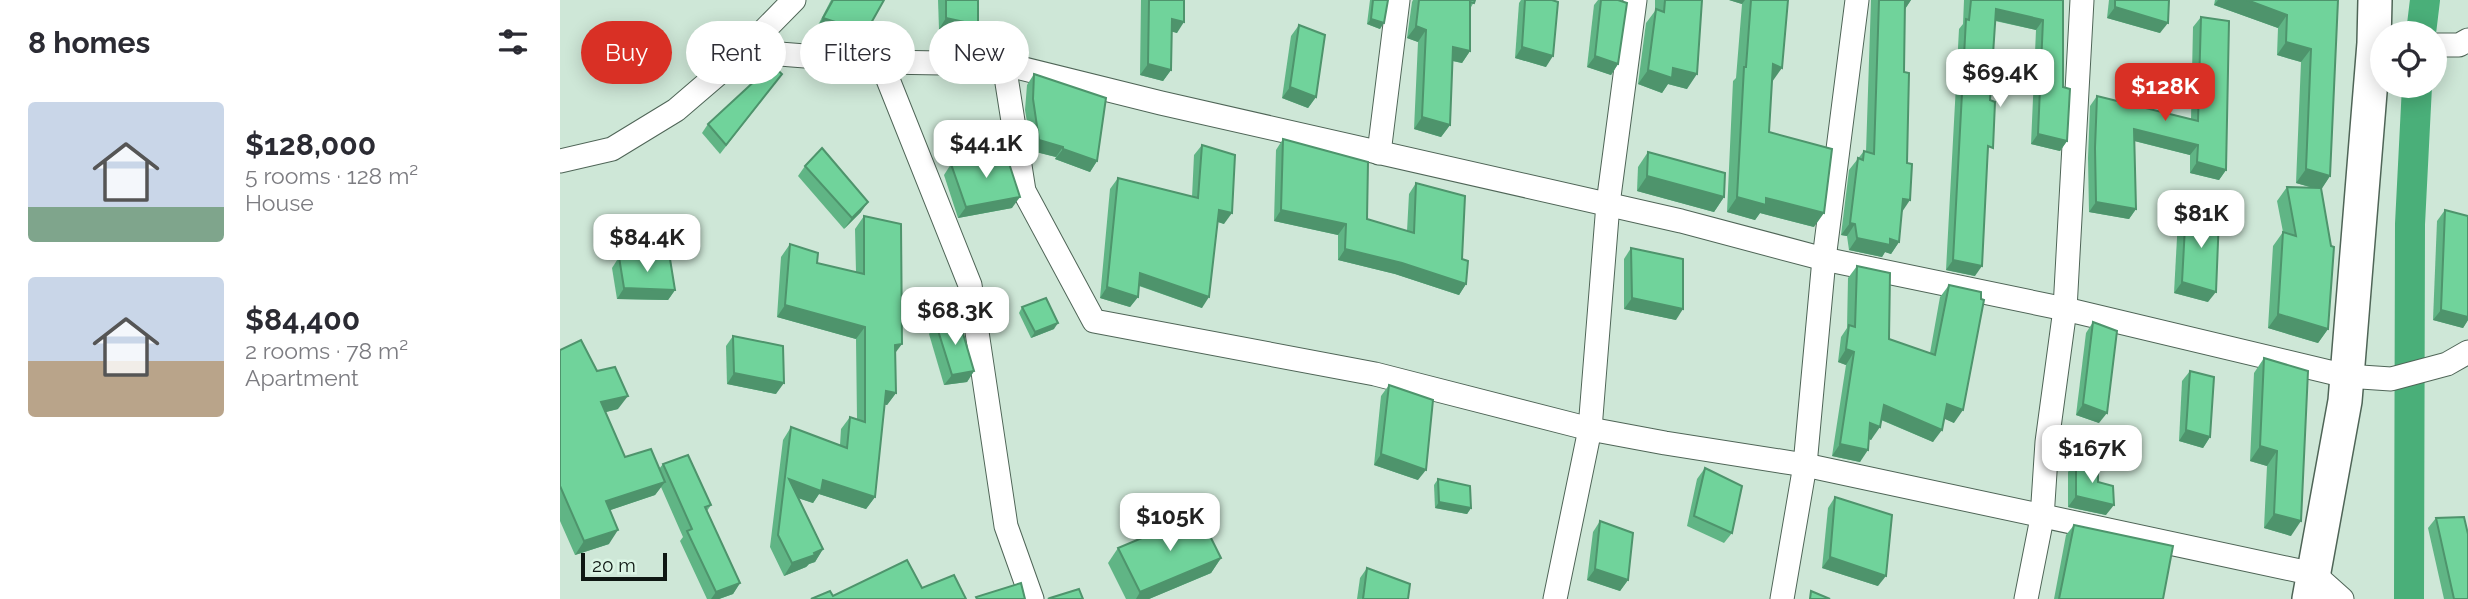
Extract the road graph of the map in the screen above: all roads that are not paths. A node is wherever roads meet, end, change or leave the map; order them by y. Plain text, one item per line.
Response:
1 (794, 0) edge
2 (1398, 0) edge
3 (1635, 0) edge
4 (1857, 0) edge
5 (2082, 0) edge
6 (2375, 0) edge
7 (773, 21) edge
8 (2376, 21) edge
9 (1029, 70) edge
10 (707, 84) edge
11 (890, 84) edge
12 (1007, 84) edge
13 (2373, 98) edge
14 (1379, 153) junction
15 (560, 161) edge
16 (1608, 204) junction
17 (1824, 259) junction
18 (2065, 309) junction
19 (2468, 352) edge
20 (2346, 376) junction
21 (1590, 429) junction
22 (1805, 465) junction
23 (2042, 517) junction
24 (2311, 587) edge
25 (1032, 599) edge
26 (1555, 599) edge
27 (1782, 599) edge
28 (2026, 599) edge
29 (2342, 599) edge

1 - 7 street
2 - 14 street
3 - 16 street
4 - 17 street
5 - 18 street
6 - 8 street
9 - 14 street
10 - 15 street
11 - 25 street
12 - 21 street
13 - 20 street
14 - 16 street
16 - 17 street
16 - 21 street
17 - 18 street
17 - 22 street
18 - 20 street
18 - 23 street
19 - 20 street
20 - 24 street
21 - 22 street
21 - 26 street
22 - 23 street
22 - 27 street
23 - 24 street
23 - 28 street
24 - 29 street

